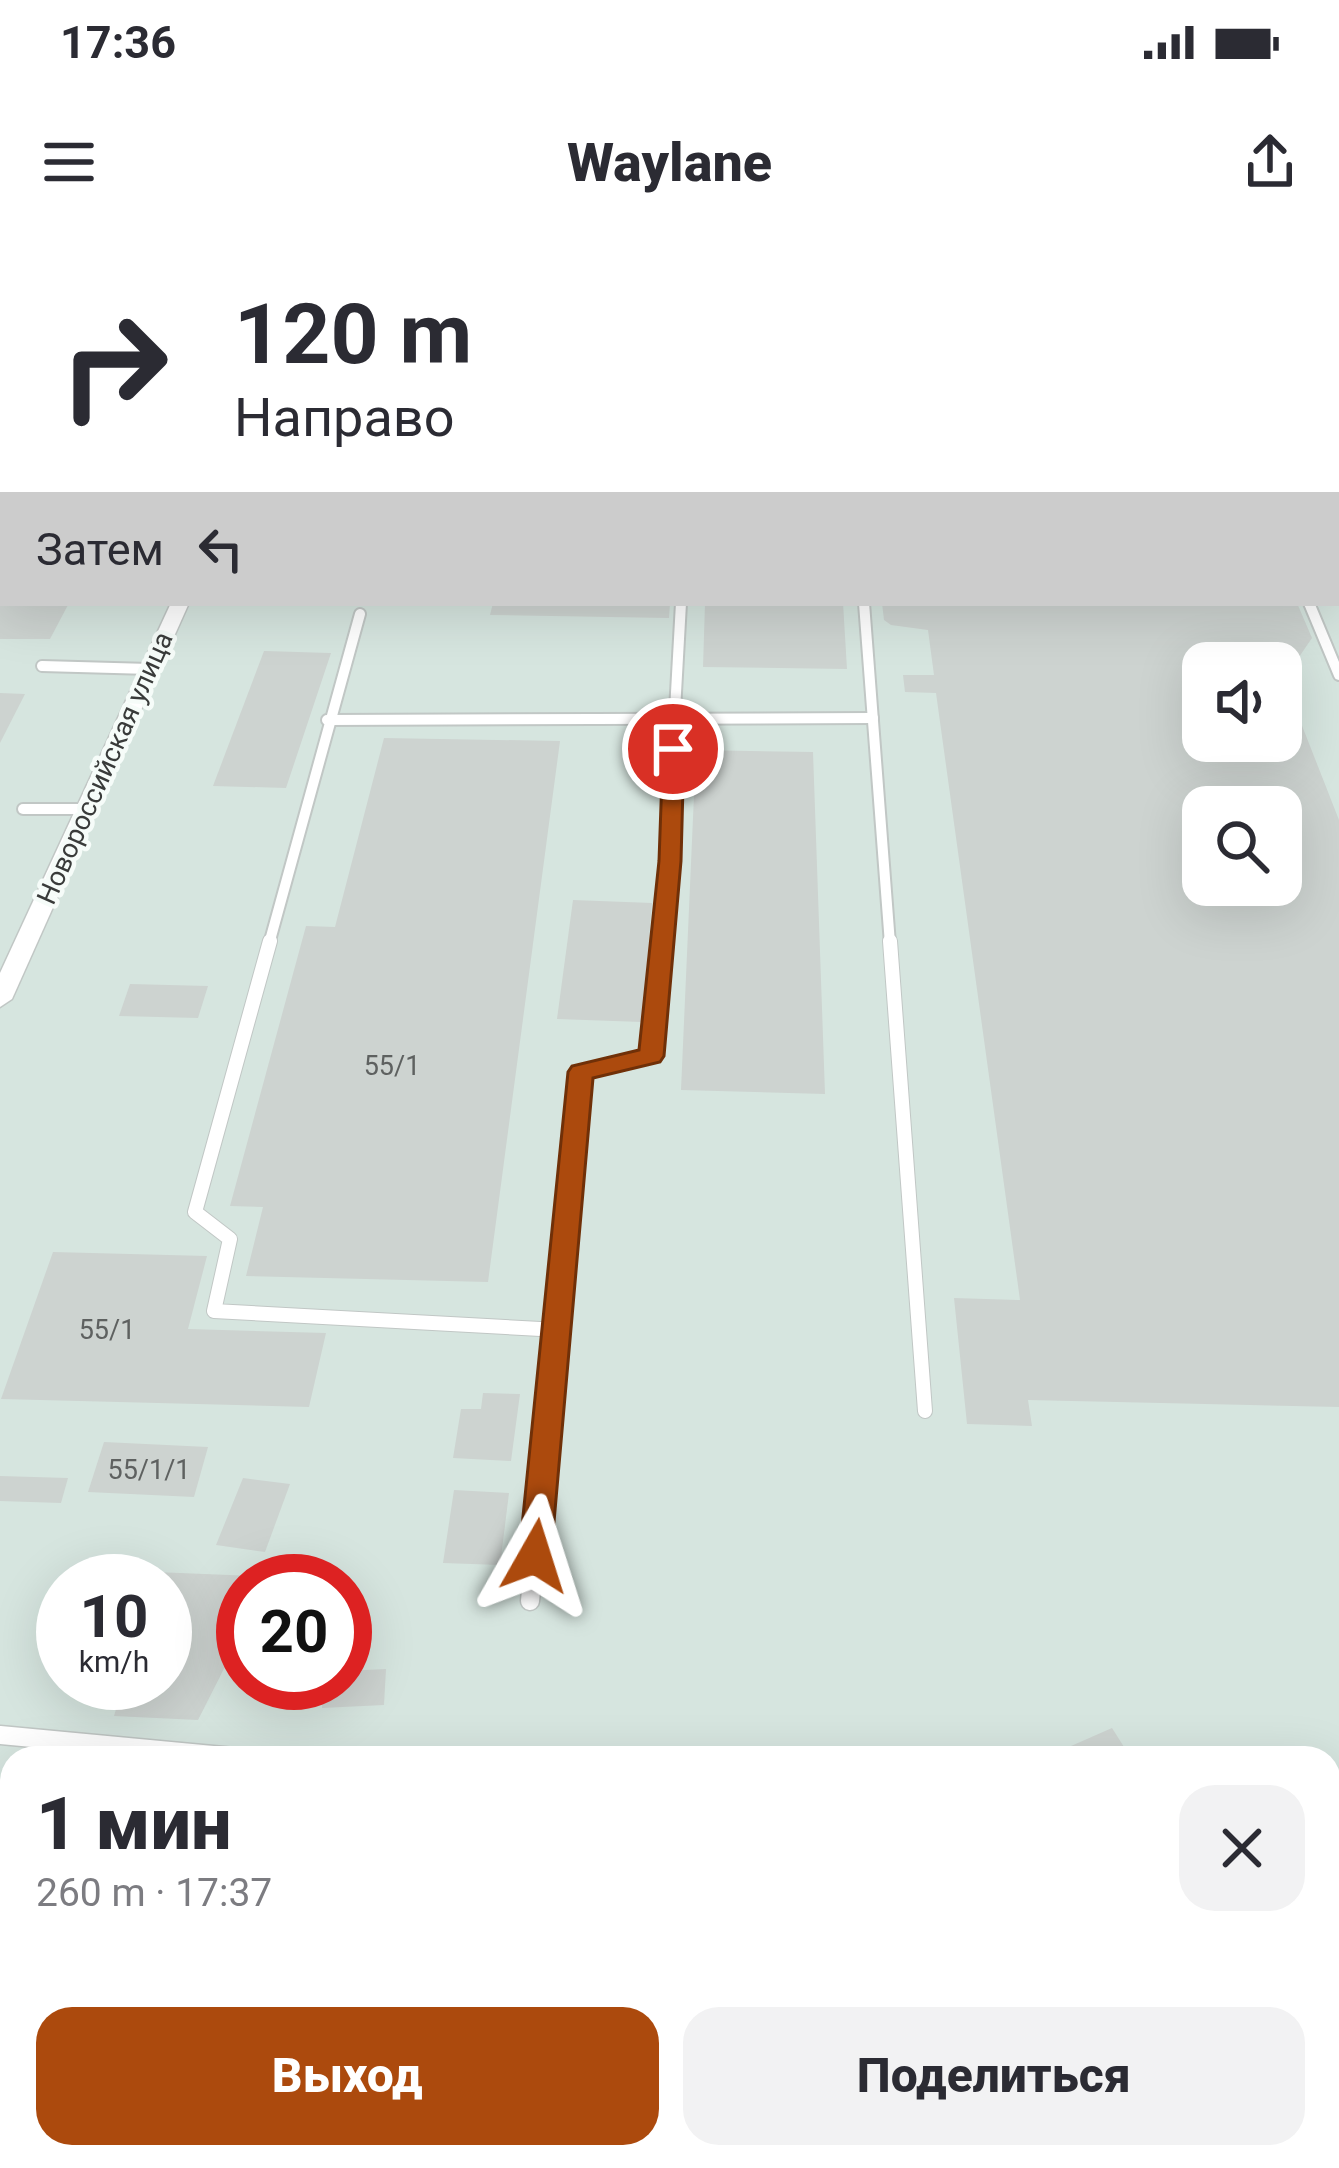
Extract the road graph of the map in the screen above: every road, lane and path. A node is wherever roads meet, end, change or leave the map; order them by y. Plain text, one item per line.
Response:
1 (179, 606) edge
2 (681, 606) edge
3 (864, 606) edge
4 (1310, 606) edge
5 (360, 614) dead end
6 (42, 666) dead end
7 (150, 669) junction
8 (1339, 675) edge
9 (675, 718) junction
10 (873, 718) junction
11 (327, 720) junction
12 (86, 808) junction
13 (23, 809) dead end
14 (0, 999) edge
15 (560, 1330) junction
16 (925, 1411) dead end
17 (530, 1600) dead end
18 (0, 1735) edge
19 (117, 1746) edge

1 - 7 street, Новороссийская улица
2 - 9 lane
3 - 10 lane
4 - 8 lane
5 - 11 lane
6 - 7 lane
7 - 12 street, Новороссийская улица
9 - 10 lane
9 - 11 lane
9 - 15 lane
10 - 16 lane
11 - 15 lane
12 - 13 lane
12 - 14 street, Новороссийская улица
15 - 17 lane
18 - 19 lane

